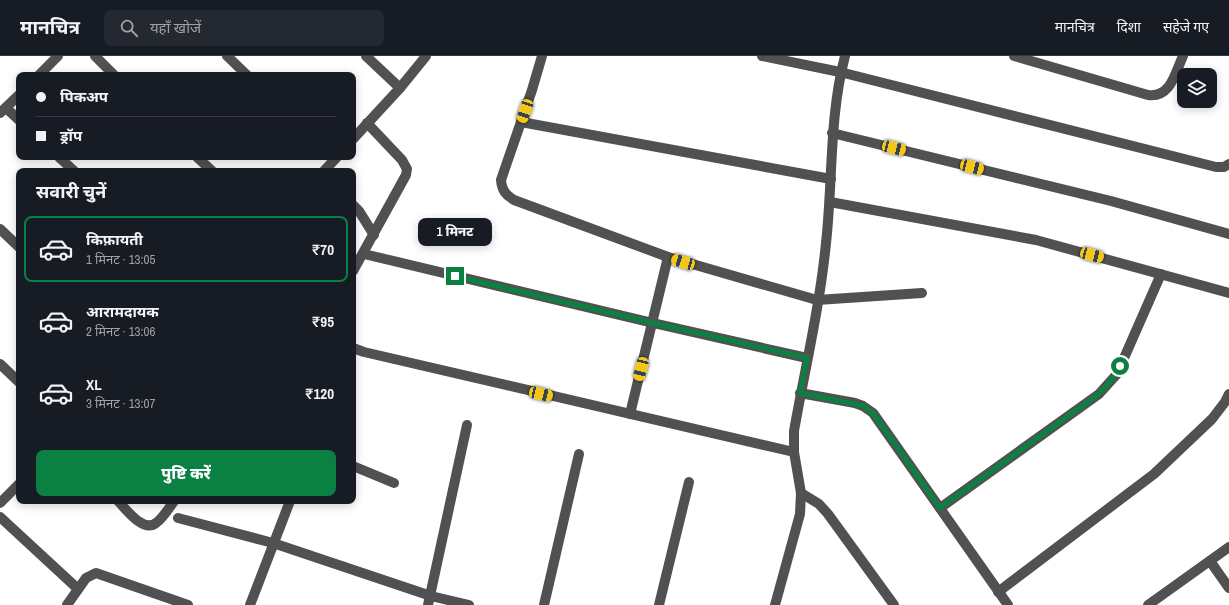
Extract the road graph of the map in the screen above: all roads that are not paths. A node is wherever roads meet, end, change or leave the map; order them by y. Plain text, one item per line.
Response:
1 (58, 56) edge
2 (95, 56) edge
3 (227, 56) edge
4 (366, 56) edge
5 (426, 56) edge
6 (542, 56) edge
7 (762, 56) edge
8 (845, 56) edge
9 (1014, 56) edge
10 (1183, 56) edge
11 (42, 72) edge
12 (111, 72) edge
13 (244, 72) edge
14 (840, 72) junction
15 (400, 88) junction
16 (16, 98) edge
17 (3, 111) edge
18 (16, 118) edge
19 (521, 122) junction
20 (367, 123) junction
21 (832, 132) junction
22 (356, 136) edge
23 (62, 160) edge
24 (201, 160) edge
25 (332, 160) edge
26 (1229, 164) edge
27 (71, 168) edge
28 (209, 168) edge
29 (326, 168) edge
30 (831, 178) junction
31 (830, 202) junction
32 (356, 208) edge
33 (0, 229) edge
34 (1229, 234) edge
35 (374, 235) junction
36 (16, 244) edge
37 (364, 254) junction
38 (668, 257) junction
39 (356, 266) edge
40 (1161, 274) junction
41 (1229, 293) edge
42 (922, 294) dead end
43 (817, 300) junction
44 (653, 323) junction
45 (356, 349) edge
46 (807, 358) junction
47 (0, 364) edge
48 (16, 379) edge
49 (800, 393) junction
50 (1229, 394) edge
51 (630, 414) junction
52 (467, 424) dead end
53 (794, 452) junction
54 (579, 454) dead end
55 (356, 467) edge
56 (689, 482) dead end
57 (394, 483) dead end
58 (16, 487) edge
59 (802, 493) junction
60 (0, 503) edge
61 (121, 504) edge
62 (172, 504) edge
63 (289, 504) edge
64 (940, 508) junction
65 (0, 517) edge
66 (178, 518) dead end
67 (273, 543) junction
68 (1229, 547) edge
69 (1210, 561) junction
70 (1229, 588) edge
71 (78, 589) junction
72 (998, 592) junction
73 (429, 600) edge
74 (67, 605) edge
75 (188, 605) edge
76 (250, 605) edge
77 (469, 605) edge
78 (544, 605) edge
79 (659, 605) edge
80 (775, 605) edge
81 (894, 605) edge
82 (1008, 605) edge
83 (1148, 605) edge

1 - 11 street
2 - 12 street
3 - 13 street
4 - 15 street
5 - 15 street
6 - 19 street
7 - 14 street
8 - 14 street
9 - 10 street
14 - 21 street
14 - 26 street
15 - 20 street
16 - 17 street
17 - 18 street
19 - 30 street
19 - 38 street
20 - 22 street
20 - 35 street
21 - 30 street
21 - 34 street
23 - 27 street
24 - 28 street
25 - 29 street
30 - 31 street
31 - 40 street
31 - 43 street
32 - 35 street
33 - 36 street
35 - 37 street
37 - 39 street
37 - 44 street
38 - 43 street
38 - 44 street
40 - 41 street
40 - 64 street
42 - 43 street
43 - 46 street
44 - 46 street
44 - 51 street
45 - 51 street
46 - 49 street
47 - 48 street
49 - 53 street
49 - 64 street
50 - 72 street
51 - 53 street
52 - 73 street
53 - 59 street
54 - 78 street
55 - 57 street
56 - 79 street
58 - 60 street
59 - 80 street
59 - 81 street
61 - 62 street
63 - 67 street
64 - 72 street
65 - 71 street
66 - 67 street
67 - 73 street
67 - 76 street
68 - 69 street
69 - 70 street
69 - 83 street
71 - 74 street
71 - 75 street
72 - 82 street
73 - 77 street

